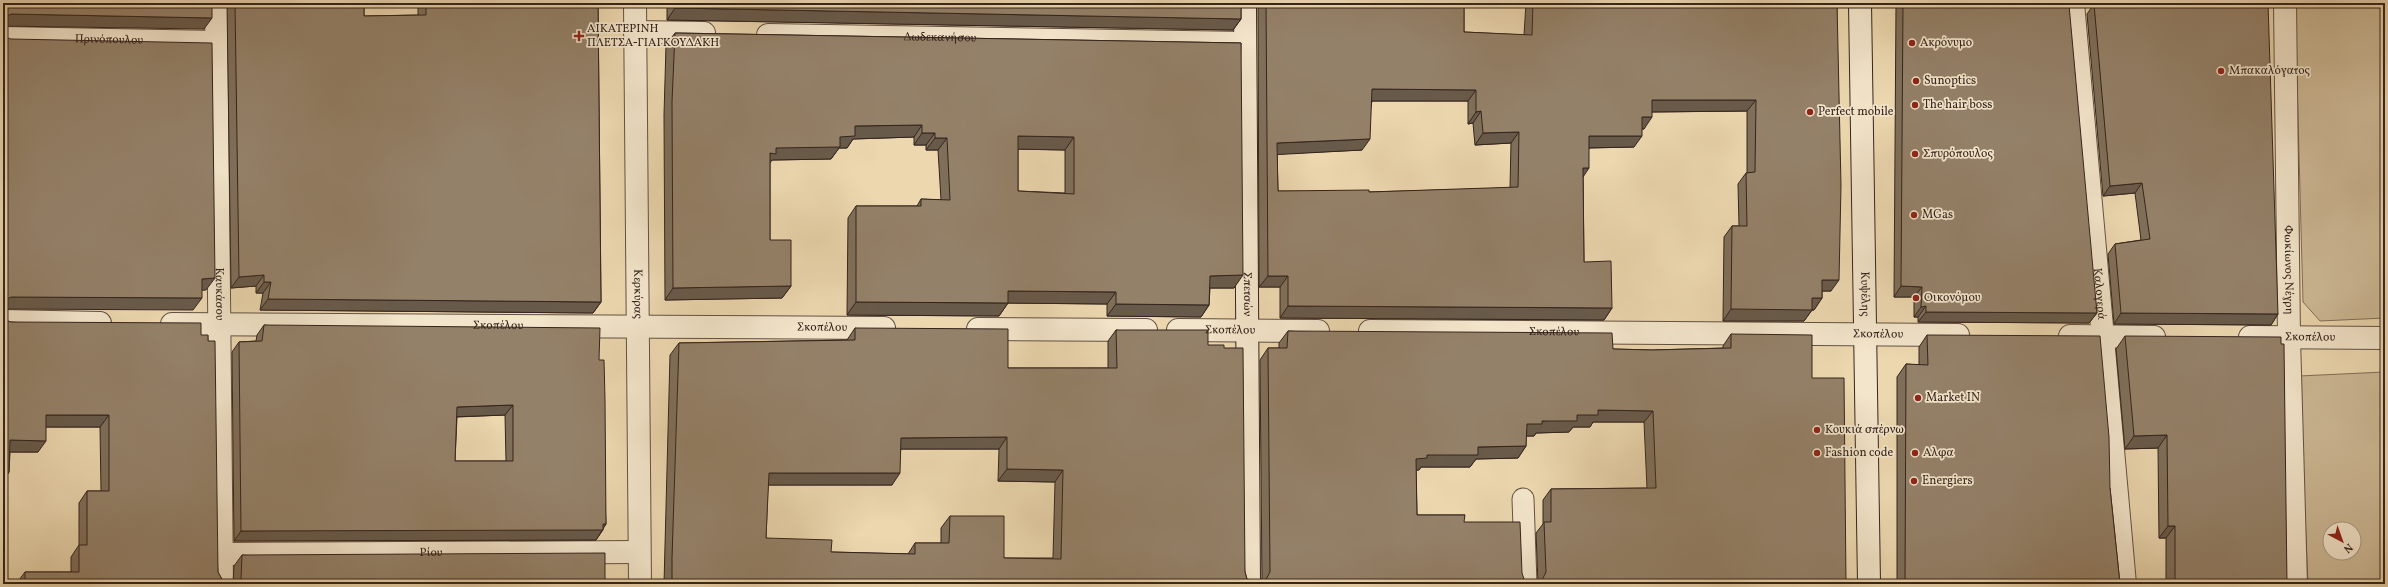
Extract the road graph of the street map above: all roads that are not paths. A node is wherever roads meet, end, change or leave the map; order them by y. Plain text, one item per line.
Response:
1 (216, 3) edge
2 (635, 3) edge
3 (1245, 3) edge
4 (1860, 3) edge
5 (2073, 3) edge
6 (2285, 3) edge
7 (635, 32) junction
8 (724, 34) edge
9 (747, 34) edge
10 (3, 38) edge
11 (216, 42) junction
12 (1245, 43) junction
13 (3, 321) edge
14 (118, 323) edge
15 (149, 323) edge
16 (220, 324) junction
17 (636, 327) junction
18 (906, 328) edge
19 (954, 329) edge
20 (1248, 331) junction
21 (1865, 335) junction
22 (1979, 336) edge
23 (2049, 336) edge
24 (2103, 337) junction
25 (2173, 337) edge
26 (2227, 337) edge
27 (2289, 338) junction
28 (2385, 338) edge
29 (1523, 499) dead end
30 (639, 552) junction
31 (222, 554) junction
32 (222, 584) edge
33 (640, 584) edge
34 (1249, 584) edge
35 (1526, 584) edge
36 (1869, 584) edge
37 (2125, 584) edge
38 (2296, 584) edge

1 - 11 street, Καυκάσου
2 - 7 street, Κερκύρας
3 - 12 street, Σπετσών
4 - 21 street, Κυψέλης
5 - 24 street, Καλογερά
6 - 27 street, Φωκίωνος Νέγρη
7 - 8 street
7 - 17 street, Κερκύρας
9 - 12 street, Δωδεκανήσου
10 - 11 street, Πρινόπουλου
11 - 16 street, Καυκάσου
12 - 20 street, Σπετσών
13 - 14 street
15 - 16 street, Σκοπέλου
16 - 17 street, Σκοπέλου
16 - 31 street, Καυκάσου
17 - 18 street, Σκοπέλου
17 - 30 street, Κερκύρας
19 - 20 street, Σκοπέλου
20 - 21 street, Σκοπέλου
20 - 34 street, Σπετσών
21 - 22 street, Σκοπέλου
21 - 36 street, Κυψέλης
23 - 24 street
24 - 25 street
24 - 37 street, Καλογερά
26 - 27 street, Σκοπέλου
27 - 28 street, Σκοπέλου
27 - 38 street, Φωκίωνος Νέγρη
29 - 35 lane
30 - 31 street, Ρίου
30 - 33 street, Κερκύρας
31 - 32 street, Καυκάσου

